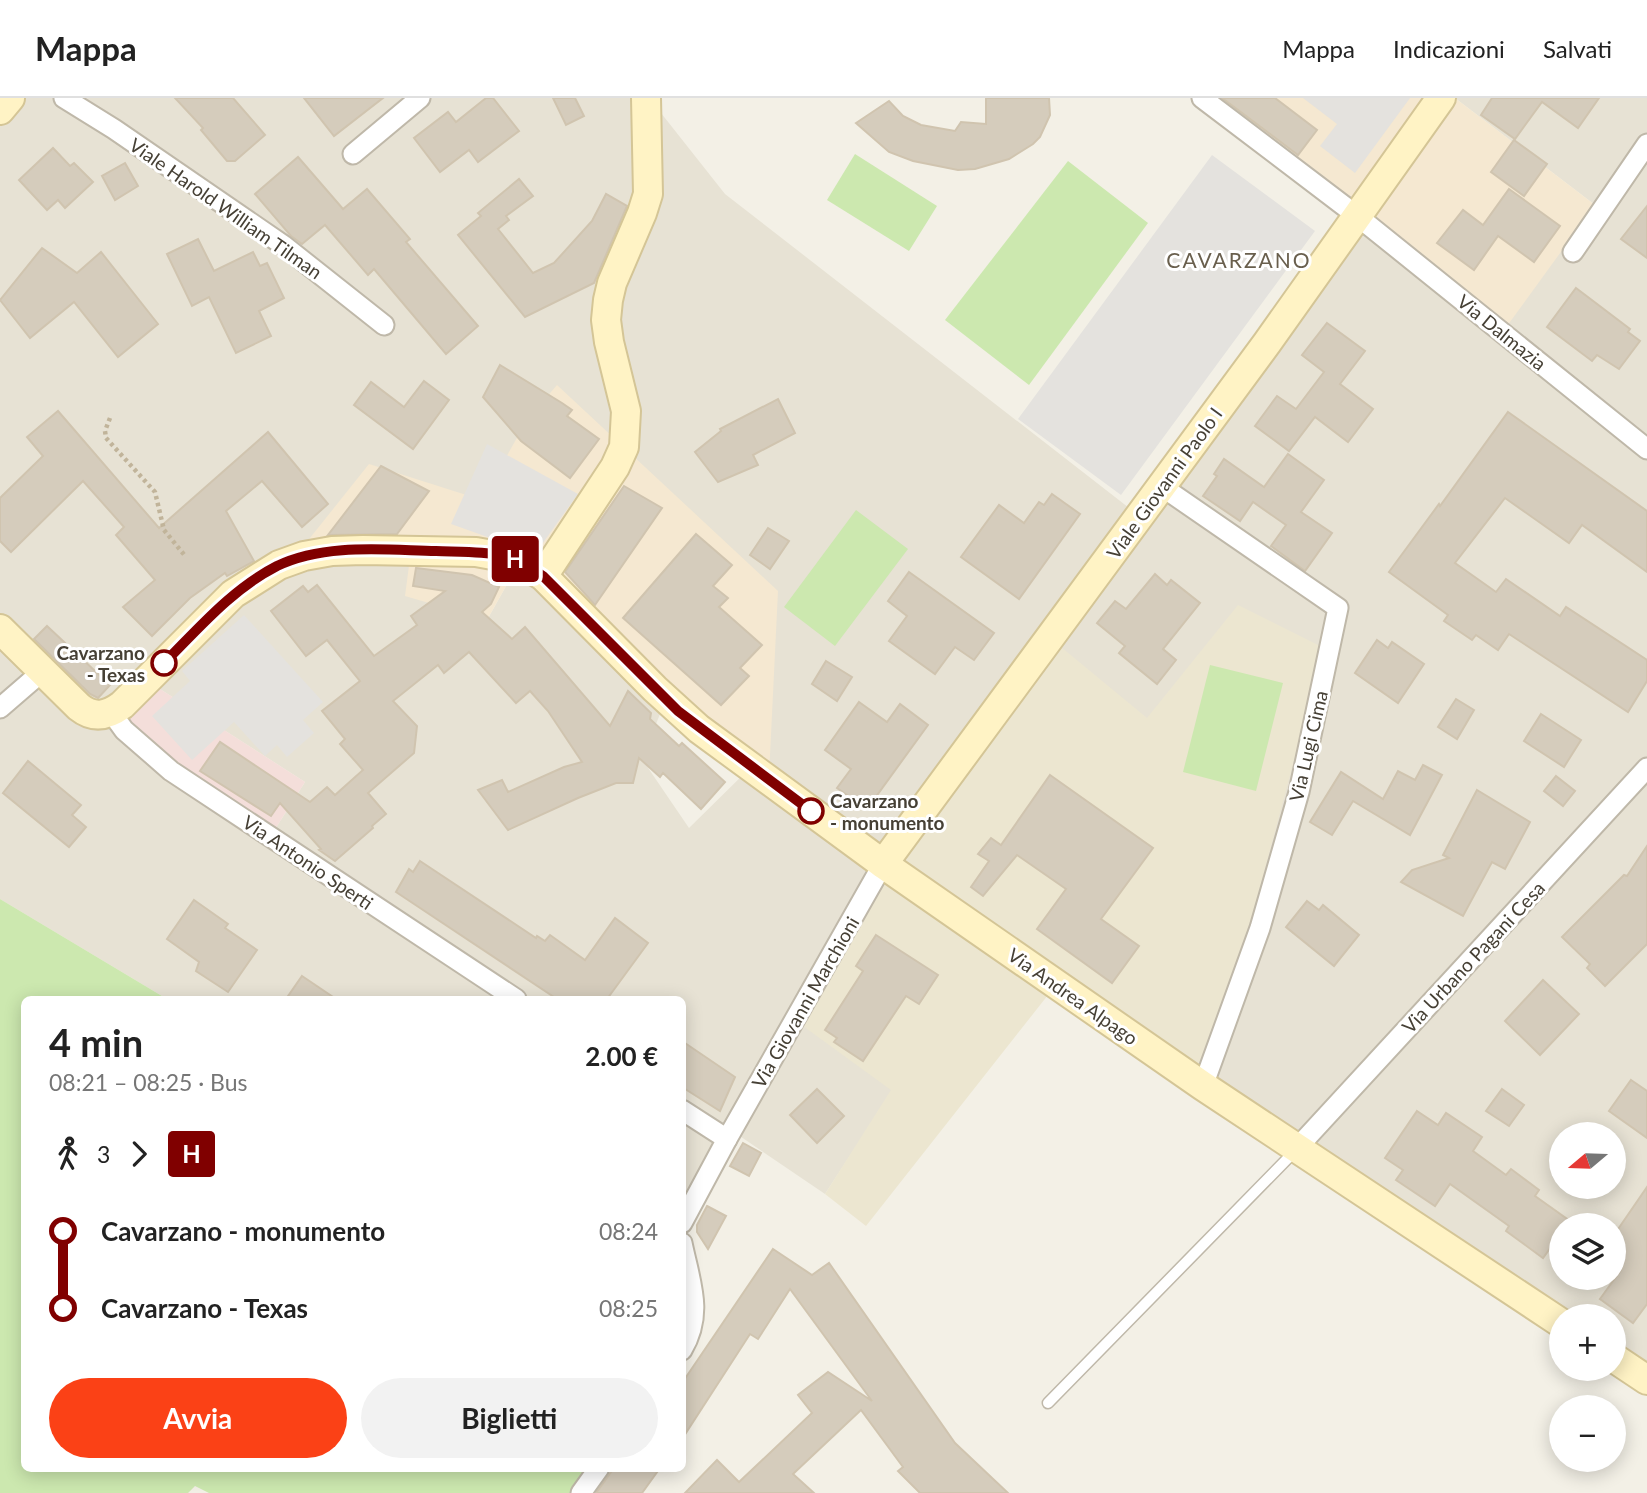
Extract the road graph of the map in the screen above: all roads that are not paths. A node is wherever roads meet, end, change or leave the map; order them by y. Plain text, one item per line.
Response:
1 (10, 98) edge
2 (64, 98) edge
3 (421, 98) edge
4 (646, 98) edge
5 (1202, 98) edge
6 (1441, 98) edge
7 (0, 110) edge
8 (1647, 144) edge
9 (354, 154) dead end
10 (1356, 215) junction
11 (1573, 252) dead end
12 (384, 325) dead end
13 (1647, 449) edge
14 (1161, 486) junction
15 (543, 576) junction
16 (0, 629) edge
17 (44, 670) junction
18 (0, 708) edge
19 (111, 712) junction
20 (1647, 768) edge
21 (883, 864) junction
22 (511, 996) edge
23 (1203, 1086) junction
24 (686, 1113) edge
25 (727, 1139) junction
26 (1298, 1147) junction
27 (686, 1216) edge
28 (686, 1266) edge
29 (1549, 1315) edge
30 (686, 1343) edge
31 (1626, 1366) edge
32 (1647, 1380) edge
33 (1048, 1403) dead end
34 (595, 1472) edge
35 (581, 1493) edge

1 - 7 street
2 - 12 street, Viale Harold William Tilman
3 - 9 street
4 - 15 street
5 - 10 street, Via Dalmazia
6 - 10 street, Viale Giovanni Paolo I
8 - 11 street
10 - 13 street, Via Dalmazia
10 - 14 street, Viale Giovanni Paolo I
14 - 21 street, Viale Giovanni Paolo I
14 - 23 street, Via Lugi Cima
15 - 19 street, Via Andrea Alpago
15 - 21 street, Via Andrea Alpago
16 - 17 street
17 - 18 street
17 - 19 street
19 - 22 street, Via Antonio Sperti
20 - 26 street, Via Urbano Pagani Cesa
21 - 23 street, Via Andrea Alpago
21 - 25 street, Via Giovanni Marchioni
23 - 26 street, Via Andrea Alpago
24 - 25 street
25 - 27 street
26 - 29 street, Via Andrea Alpago
26 - 33 lane
28 - 30 street
31 - 32 street
34 - 35 street

